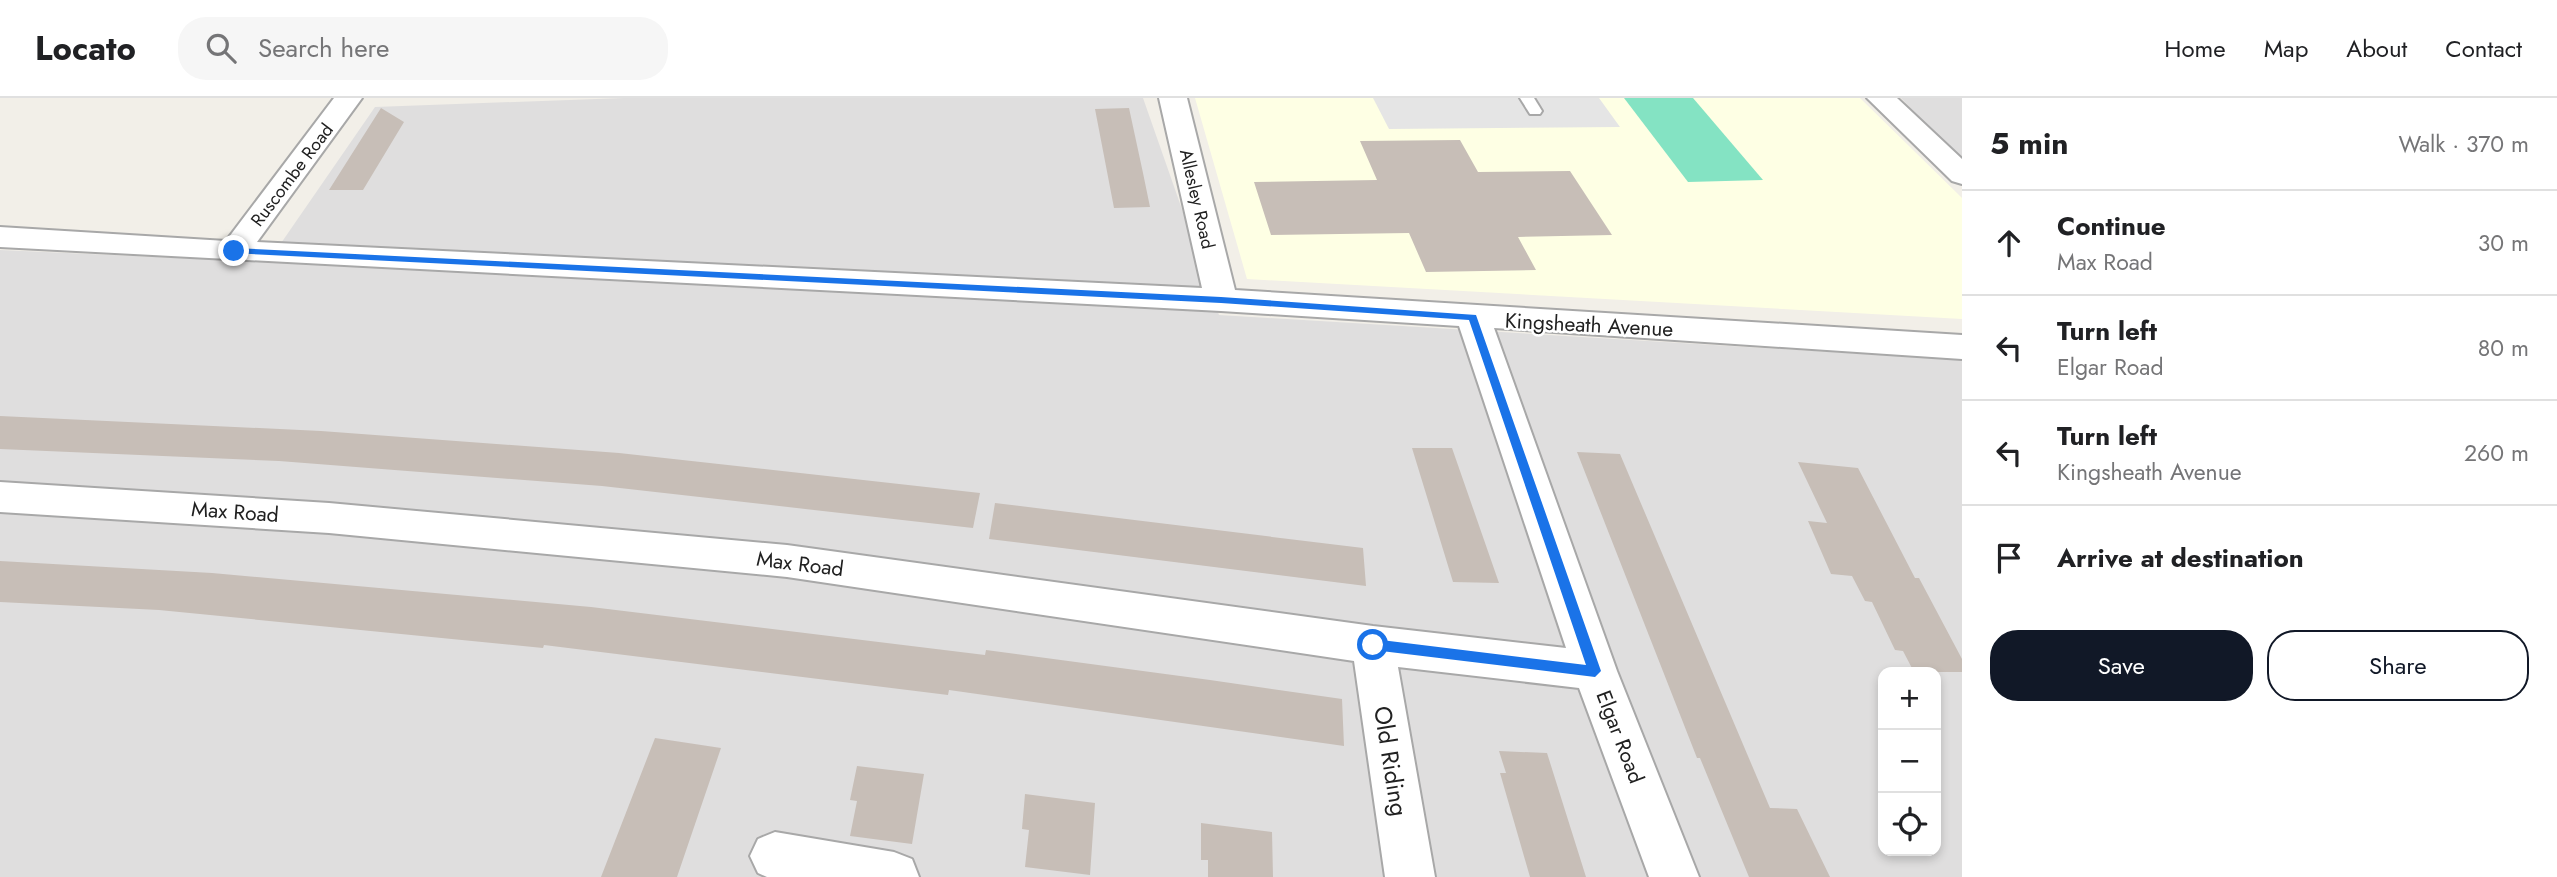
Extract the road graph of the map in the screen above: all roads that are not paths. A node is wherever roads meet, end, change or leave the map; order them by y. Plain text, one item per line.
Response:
1 (348, 98) edge
2 (1173, 98) edge
3 (1527, 98) edge
4 (1881, 98) edge
5 (1535, 111) dead end
6 (1962, 175) edge
7 (0, 237) edge
8 (234, 251) junction
9 (1221, 300) junction
10 (1473, 317) junction
11 (1962, 347) edge
12 (0, 497) edge
13 (1373, 645) junction
14 (1595, 671) junction
15 (775, 856) dead end
16 (894, 877) edge
17 (1410, 877) edge
18 (1674, 877) edge

1 - 8 street, Ruscombe Road
2 - 9 street, Allesley Road
3 - 5 lane
4 - 6 street
7 - 8 street, Kingsheath Avenue
8 - 9 street, Kingsheath Avenue
9 - 10 street, Kingsheath Avenue
10 - 11 street, Kingsheath Avenue
10 - 14 street, Elgar Road
12 - 13 street, Max Road
13 - 14 street, Max Road
13 - 17 street, Old Riding
14 - 18 street, Elgar Road
15 - 16 street

